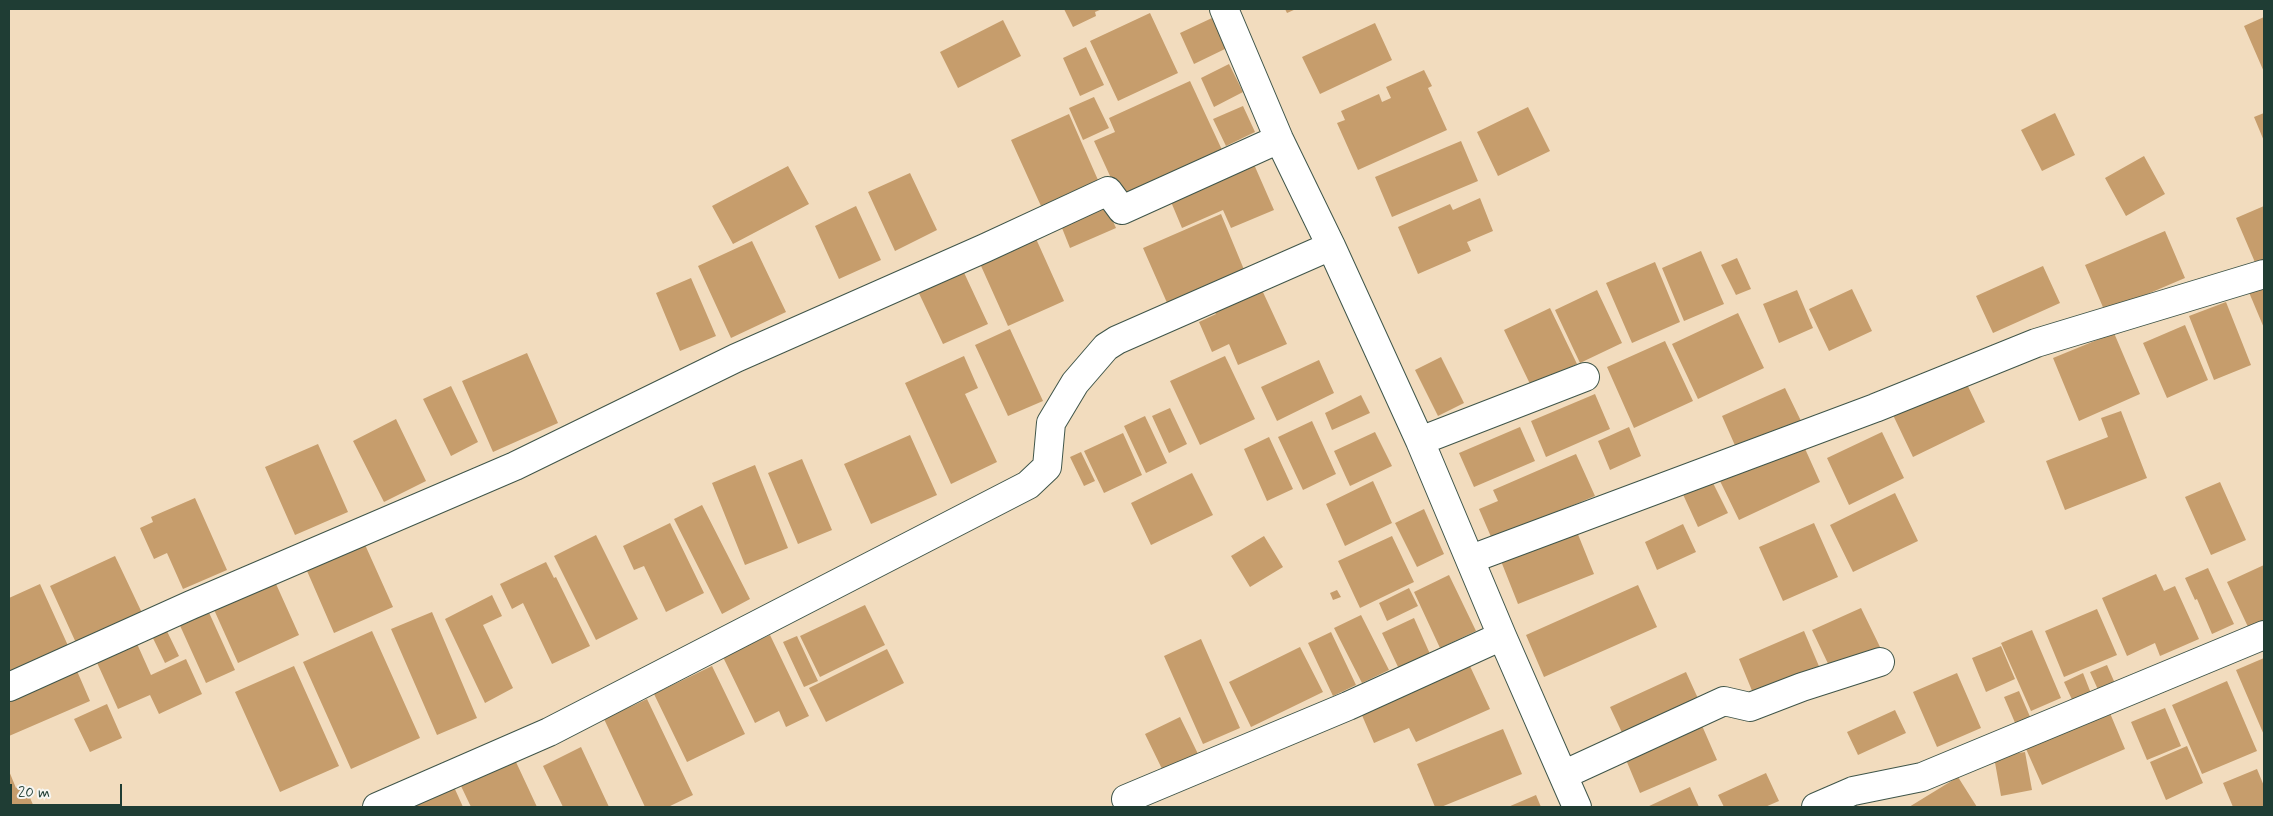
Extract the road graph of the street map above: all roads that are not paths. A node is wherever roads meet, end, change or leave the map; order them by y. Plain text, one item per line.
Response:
1 (1224, 9) edge
2 (1279, 139) junction
3 (1331, 246) junction
4 (2264, 274) edge
5 (1585, 377) dead end
6 (1420, 441) junction
7 (1471, 559) junction
8 (2264, 635) edge
9 (1502, 636) junction
10 (1880, 662) dead end
11 (9, 687) edge
12 (1563, 775) junction
13 (1126, 799) dead end
14 (377, 807) edge
15 (1578, 807) edge
16 (1816, 807) edge

1 - 2 street
2 - 3 street
2 - 11 street
3 - 6 street
3 - 14 street
4 - 7 street
5 - 6 street
6 - 7 street
7 - 9 street
8 - 16 street
9 - 12 street
9 - 13 street
10 - 12 street
12 - 15 street

